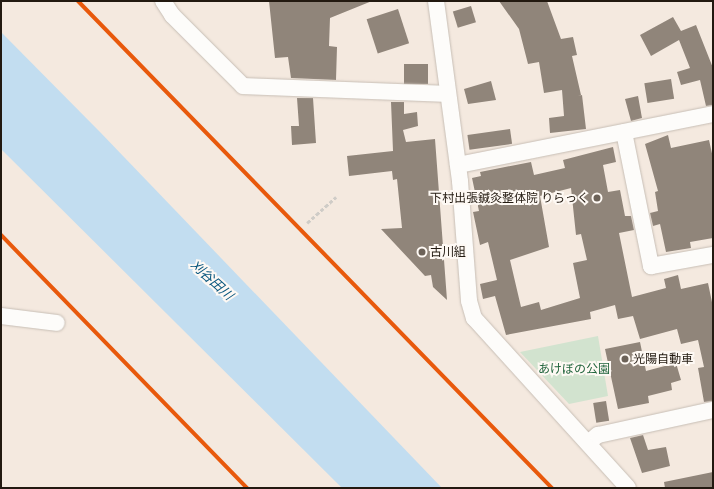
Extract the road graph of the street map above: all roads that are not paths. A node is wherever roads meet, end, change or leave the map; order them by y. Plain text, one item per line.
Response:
1 (163, 1) edge
2 (436, 1) edge
3 (448, 94) junction
4 (713, 114) edge
5 (624, 132) junction
6 (458, 165) junction
7 (713, 256) edge
8 (1, 316) edge
9 (57, 323) dead end
10 (713, 410) edge
11 (588, 443) junction
12 (628, 488) edge

1 - 3 street
2 - 3 street
3 - 6 street
4 - 5 street
5 - 6 street
5 - 7 street
6 - 11 street
8 - 9 street
10 - 11 street
11 - 12 street

